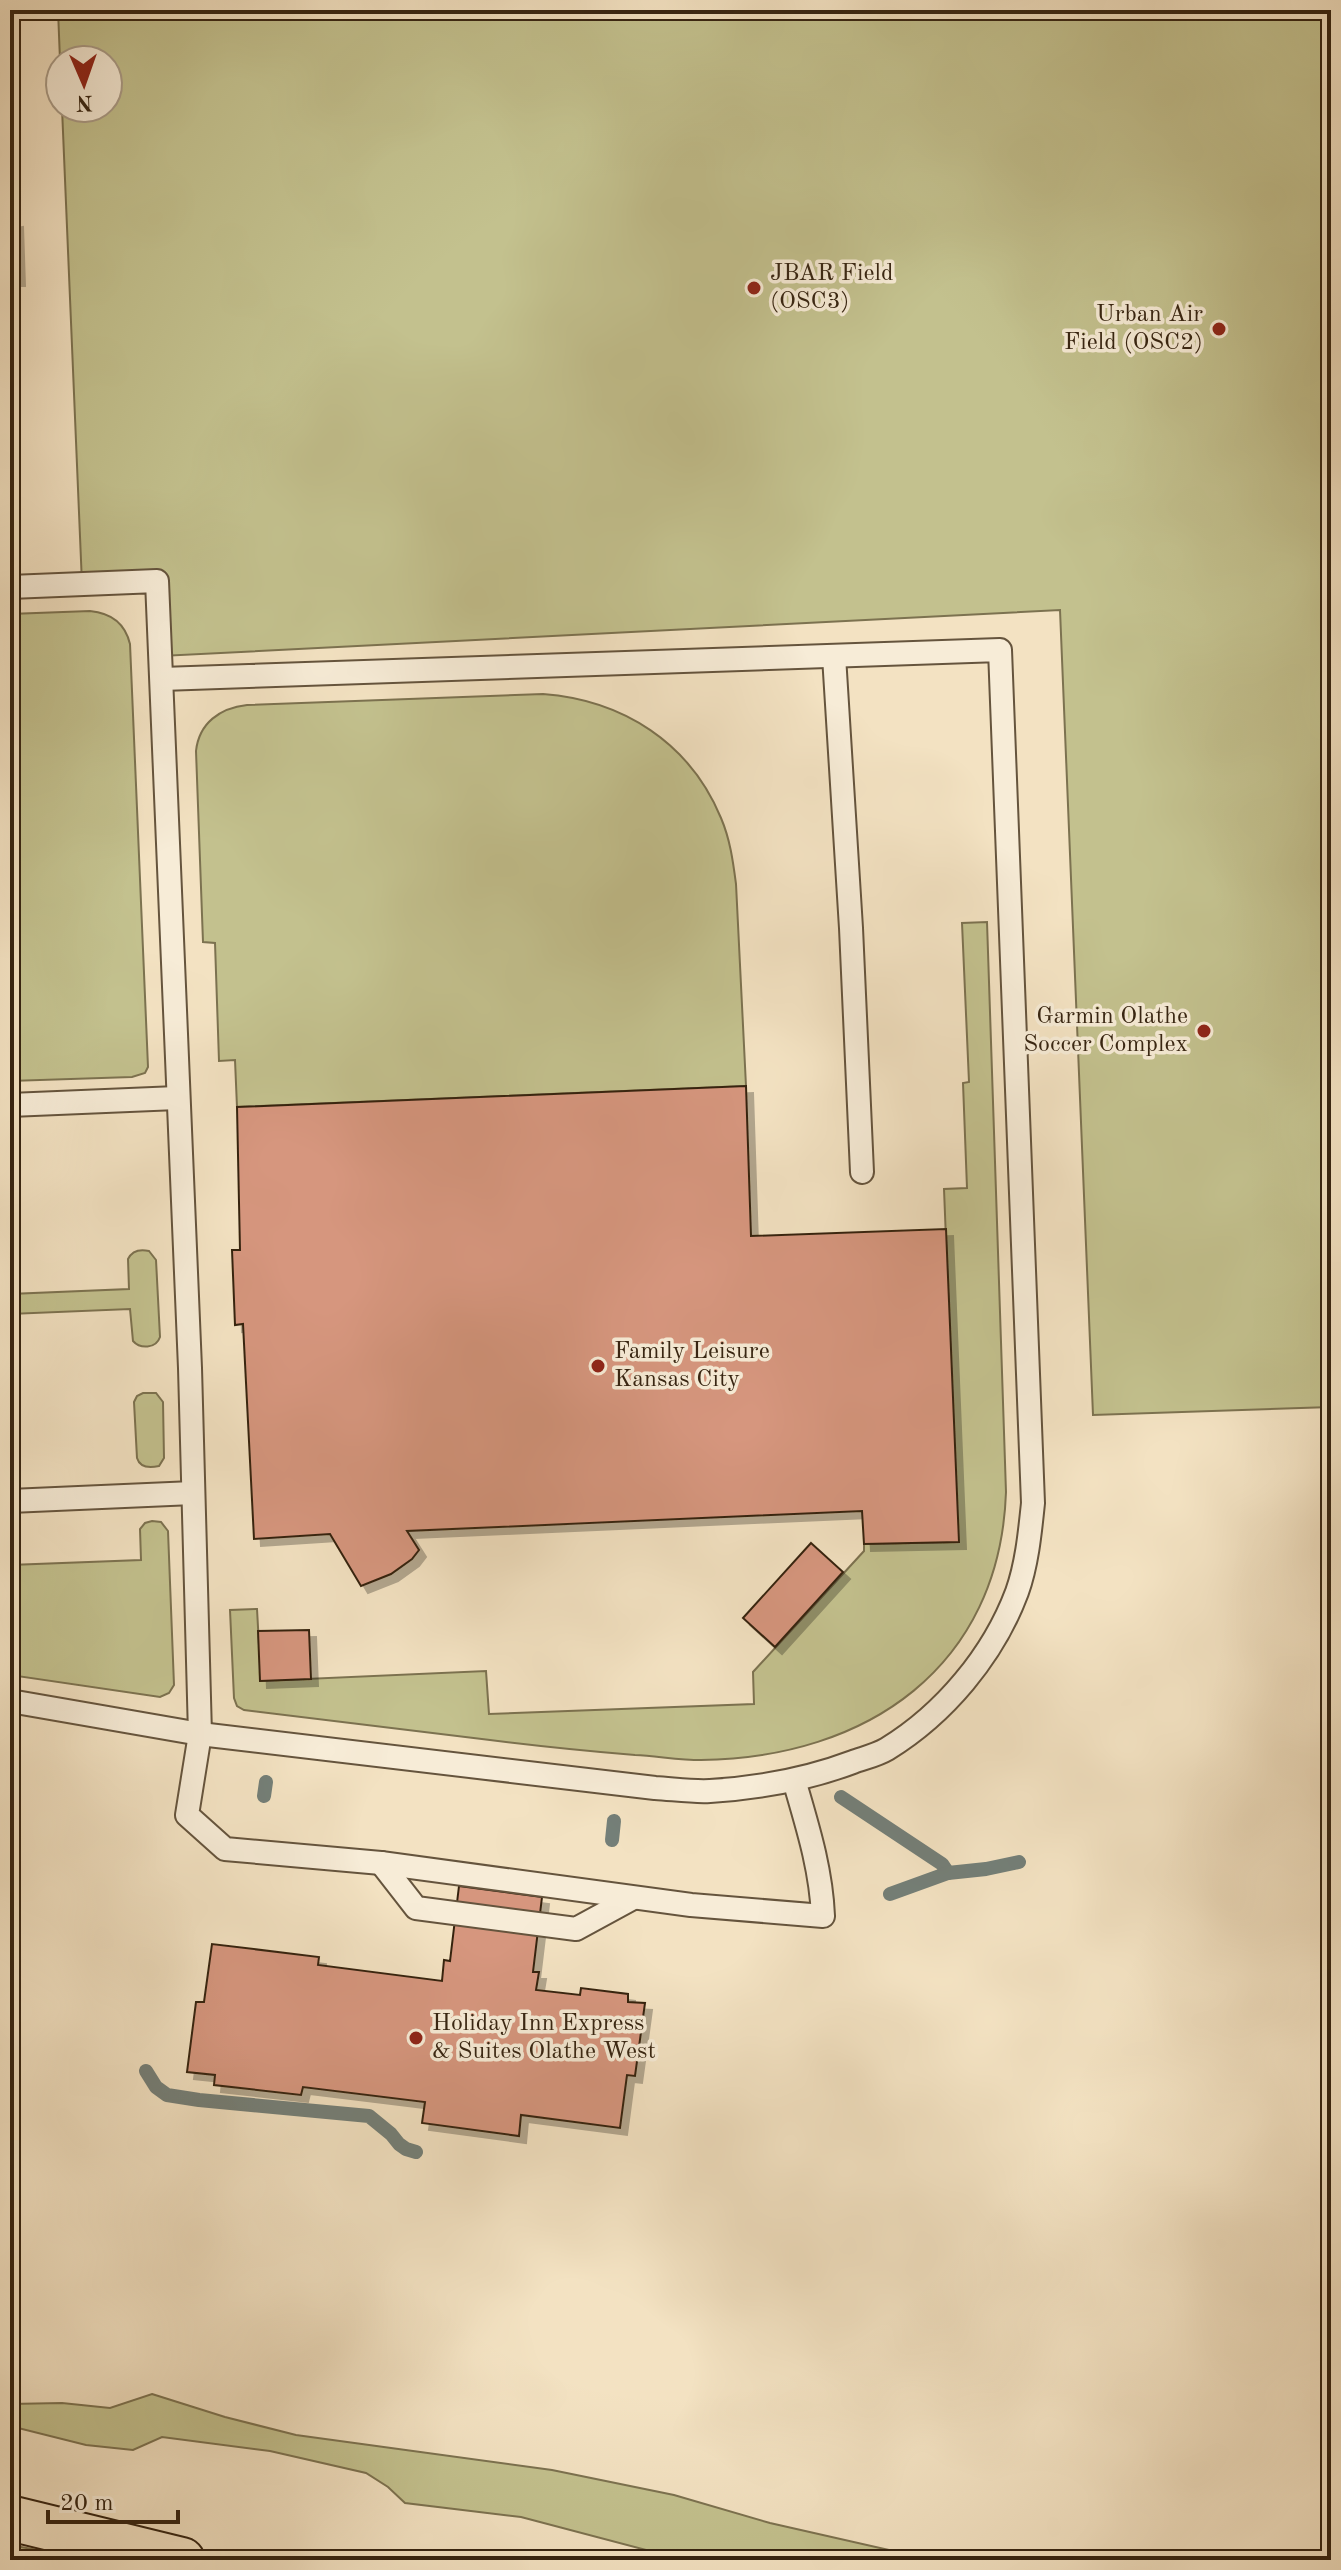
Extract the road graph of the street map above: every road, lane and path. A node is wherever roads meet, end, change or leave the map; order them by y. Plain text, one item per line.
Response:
1 (10, 587) edge
2 (834, 656) junction
3 (162, 679) junction
4 (177, 1098) junction
5 (10, 1105) edge
6 (862, 1172) dead end
7 (193, 1493) junction
8 (10, 1501) edge
9 (10, 1701) edge
10 (200, 1734) junction
11 (794, 1780) junction
12 (381, 1863) junction
13 (633, 1898) junction
14 (10, 2518) edge
15 (182, 2560) edge

1 - 3 lane
2 - 3 lane
2 - 6 lane
2 - 11 lane
3 - 4 lane
4 - 5 lane
4 - 7 lane
7 - 8 lane
7 - 10 lane
9 - 10 lane
10 - 11 lane
10 - 12 lane
11 - 13 lane
12 - 13 lane
12 - 13 lane
14 - 15 highway

